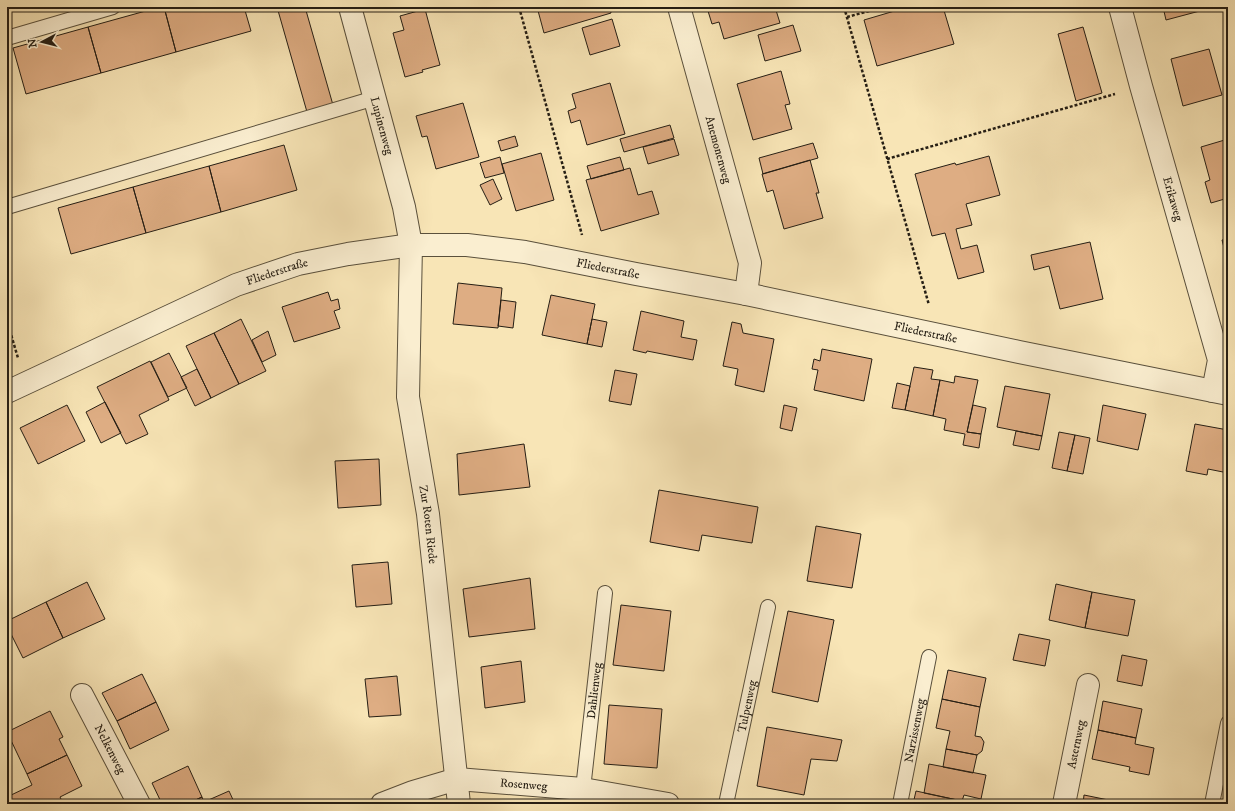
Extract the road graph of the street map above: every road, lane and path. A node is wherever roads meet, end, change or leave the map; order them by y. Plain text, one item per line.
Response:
1 (113, 7) edge
2 (350, 7) edge
3 (519, 7) edge
4 (679, 7) edge
5 (844, 7) edge
6 (884, 7) edge
7 (1120, 7) edge
8 (847, 17) junction
9 (7, 38) edge
10 (1141, 86) junction
11 (375, 98) junction
12 (887, 159) junction
13 (7, 207) edge
14 (411, 245) junction
15 (590, 265) junction
16 (746, 294) junction
17 (7, 321) edge
18 (938, 334) junction
19 (16, 388) edge
20 (1220, 392) edge
21 (605, 593) dead end
22 (768, 608) dead end
23 (929, 657) dead end
24 (1088, 685) dead end
25 (82, 695) dead end
26 (1228, 723) edge
27 (457, 779) junction
28 (583, 789) junction
29 (139, 804) edge
30 (382, 804) edge
31 (459, 804) edge
32 (668, 804) edge
33 (726, 804) edge
34 (900, 804) edge
35 (1064, 804) edge
36 (1212, 804) edge

1 - 9 lane
2 - 11 street, Lupinenweg
3 - 15 path
4 - 16 street, Anemonenweg
5 - 8 path
6 - 8 path
7 - 10 street, Erikaweg
8 - 12 path
10 - 12 path
10 - 20 street, Erikaweg
11 - 13 lane
11 - 14 street, Lupinenweg
12 - 18 path
14 - 15 street, Fliederstraße
14 - 19 street, Fliederstraße
14 - 27 street, Zur Roten Riede
15 - 16 street, Fliederstraße
16 - 18 street, Fliederstraße
17 - 19 path
18 - 20 street, Fliederstraße
21 - 28 lane, Dahlienweg
22 - 33 lane, Tulpenweg
23 - 34 lane, Narzissenweg
24 - 35 street, Asternweg
25 - 29 street, Nelkenweg
26 - 36 lane
27 - 28 street, Rosenweg
27 - 30 street, Rosenweg
27 - 31 street, Zur Roten Riede
28 - 32 street, Rosenweg

